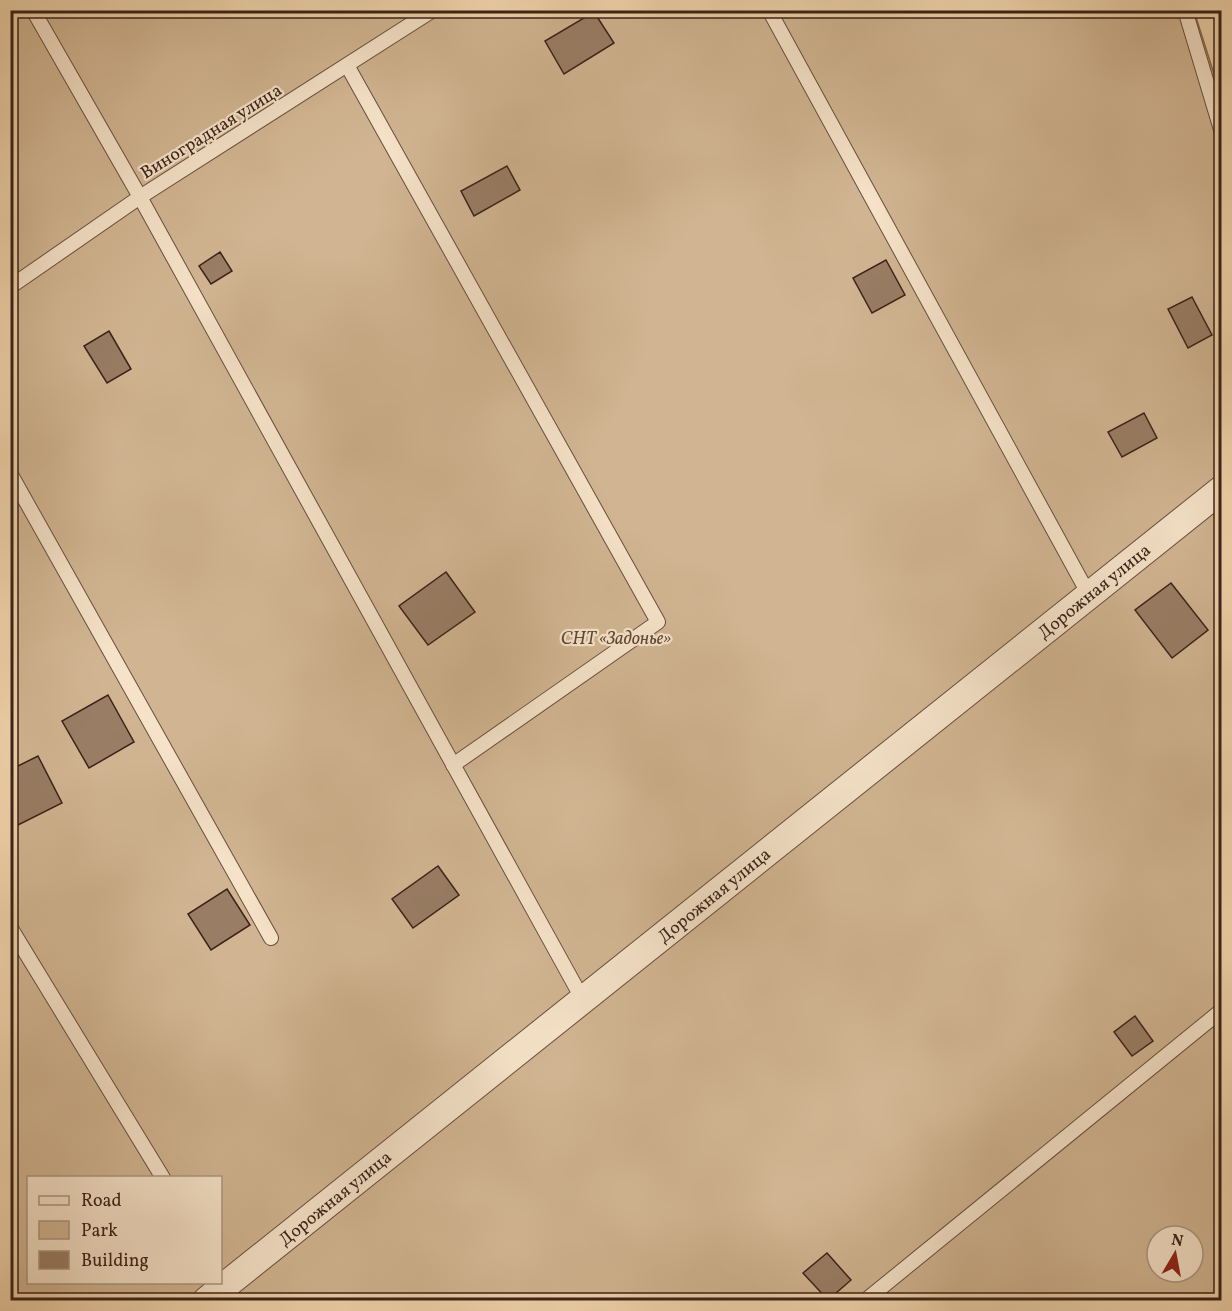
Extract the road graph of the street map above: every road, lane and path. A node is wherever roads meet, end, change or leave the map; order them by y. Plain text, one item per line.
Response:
1 (33, 10) edge
2 (434, 10) edge
3 (769, 10) edge
4 (1185, 10) edge
5 (348, 67) junction
6 (1221, 133) edge
7 (140, 196) junction
8 (10, 287) edge
9 (10, 473) edge
10 (1221, 489) edge
11 (1089, 595) junction
12 (453, 765) junction
13 (10, 927) edge
14 (271, 938) dead end
15 (583, 1000) junction
16 (1221, 1010) edge
17 (162, 1176) edge
18 (222, 1283) edge
19 (866, 1300) edge

1 - 7 lane
2 - 5 lane, Виноградная улица
3 - 11 lane
4 - 6 lane
5 - 7 lane, Виноградная улица
5 - 12 lane
7 - 8 lane, Виноградная улица
7 - 12 lane
9 - 14 lane
10 - 11 street, Дорожная улица
11 - 15 street, Дорожная улица
12 - 15 lane
13 - 17 lane
15 - 18 street, Дорожная улица
16 - 19 lane

